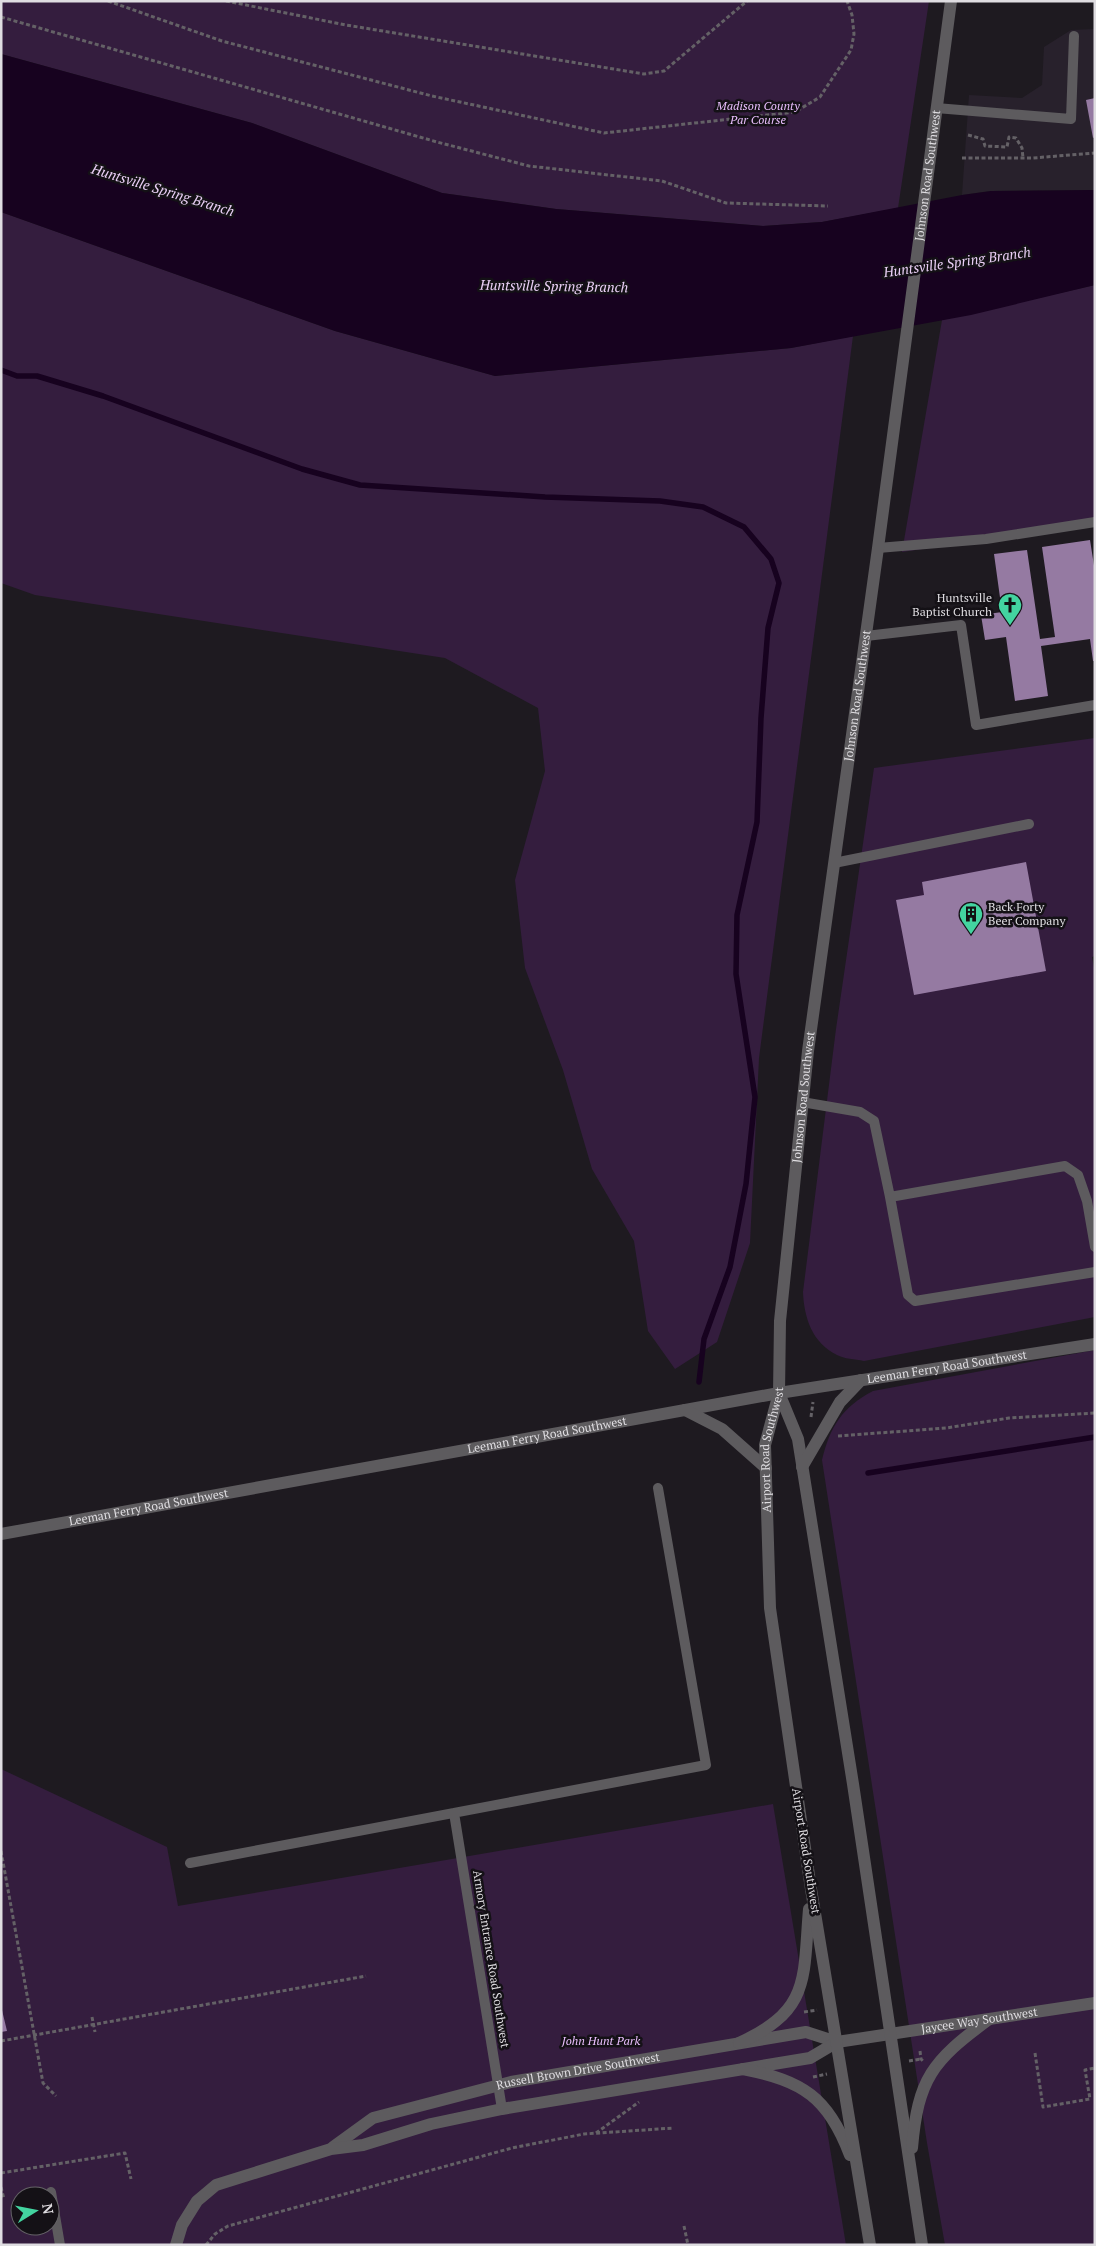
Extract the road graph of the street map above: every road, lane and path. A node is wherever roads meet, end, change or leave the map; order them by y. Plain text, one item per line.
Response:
1 (108, 1) edge
2 (226, 1) edge
3 (747, 1) edge
4 (847, 1) edge
5 (951, 1) edge
6 (1, 17) edge
7 (1074, 36) dead end
8 (936, 108) junction
9 (968, 135) dead end
10 (1095, 153) edge
11 (962, 158) dead end
12 (1022, 158) junction
13 (828, 206) dead end
14 (1095, 522) edge
15 (878, 548) junction
16 (866, 636) junction
17 (1095, 705) edge
18 (1029, 824) dead end
19 (834, 863) junction
20 (802, 1102) junction
21 (890, 1197) junction
22 (1095, 1247) edge
23 (1095, 1272) edge
24 (1095, 1344) edge
25 (860, 1380) junction
26 (779, 1393) junction
27 (813, 1401) dead end
28 (685, 1410) junction
29 (1095, 1413) edge
30 (811, 1417) dead end
31 (838, 1436) dead end
32 (802, 1467) junction
33 (766, 1468) junction
34 (658, 1488) dead end
35 (1, 1534) edge
36 (454, 1813) junction
37 (1, 1851) edge
38 (190, 1862) dead end
39 (811, 1889) junction
40 (366, 1976) dead end
41 (1095, 2003) edge
42 (818, 2010) dead end
43 (803, 2012) dead end
44 (92, 2017) dead end
45 (988, 2020) junction
46 (93, 2025) junction
47 (95, 2032) dead end
48 (889, 2035) junction
49 (34, 2036) junction
50 (863, 2038) joint
51 (1, 2041) edge
52 (837, 2042) junction
53 (739, 2043) junction
54 (1035, 2053) dead end
55 (921, 2059) dead end
56 (908, 2061) dead end
57 (1095, 2068) edge
58 (743, 2069) junction
59 (828, 2074) dead end
60 (813, 2077) dead end
61 (498, 2085) junction
62 (56, 2096) dead end
63 (640, 2102) dead end
64 (502, 2109) junction
65 (674, 2128) dead end
66 (596, 2134) junction
67 (331, 2149) junction
68 (910, 2168) junction
69 (1, 2173) edge
70 (859, 2179) junction
71 (131, 2180) dead end
72 (1, 2187) edge
73 (4, 2200) dead end
74 (684, 2226) dead end
75 (176, 2245) edge
76 (206, 2245) edge
77 (688, 2245) edge
78 (870, 2245) edge
79 (922, 2245) edge

1 - 4 path
2 - 3 path
5 - 8 street, Johnson Road Southwest
6 - 13 path
7 - 8 lane
8 - 15 street, Johnson Road Southwest
9 - 12 path
10 - 12 path
11 - 12 path
14 - 15 lane
15 - 16 street, Johnson Road Southwest
16 - 17 lane
16 - 19 street, Johnson Road Southwest
18 - 19 lane
19 - 20 street, Johnson Road Southwest
20 - 21 lane
20 - 26 street, Johnson Road Southwest
21 - 22 lane
21 - 23 lane
24 - 25 street, Leeman Ferry Road Southwest
25 - 26 street, Leeman Ferry Road Southwest
25 - 32 street
26 - 28 street, Leeman Ferry Road Southwest
26 - 32 street, Airport Road Southwest
26 - 33 street, Airport Road Southwest
27 - 30 path
28 - 33 street
28 - 35 street, Leeman Ferry Road Southwest
29 - 31 path
32 - 48 street, Airport Road Southwest
33 - 39 street, Airport Road Southwest
34 - 36 lane
36 - 38 lane
36 - 61 lane, Armory Entrance Road Southwest
37 - 49 path
39 - 52 street, Airport Road Southwest
39 - 53 street
40 - 46 path
41 - 45 street, Jaycee Way Southwest
42 - 43 path
44 - 46 path
45 - 48 street, Jaycee Way Southwest
45 - 68 street
46 - 47 path
46 - 49 path
48 - 50 street, Jaycee Way Southwest
48 - 68 street, Airport Road Southwest
49 - 51 path
49 - 62 path
50 - 52 street, Russell Brown Drive Southwest
52 - 53 street, Russell Brown Drive Southwest
52 - 58 street, Russell Brown Drive Southwest
52 - 70 street, Airport Road Southwest
53 - 61 street, Russell Brown Drive Southwest
54 - 57 path
55 - 56 path
58 - 64 street, Russell Brown Drive Southwest
58 - 70 street
59 - 60 path
61 - 64 lane, Armory Entrance Road Southwest
61 - 67 street, Russell Brown Drive Southwest
63 - 66 path
64 - 67 street, Russell Brown Drive Southwest
65 - 66 path
66 - 76 path
67 - 75 street, Russell Brown Drive Southwest
68 - 79 street, Airport Road Southwest
69 - 71 path
70 - 78 street, Airport Road Southwest
72 - 73 path
74 - 77 path

